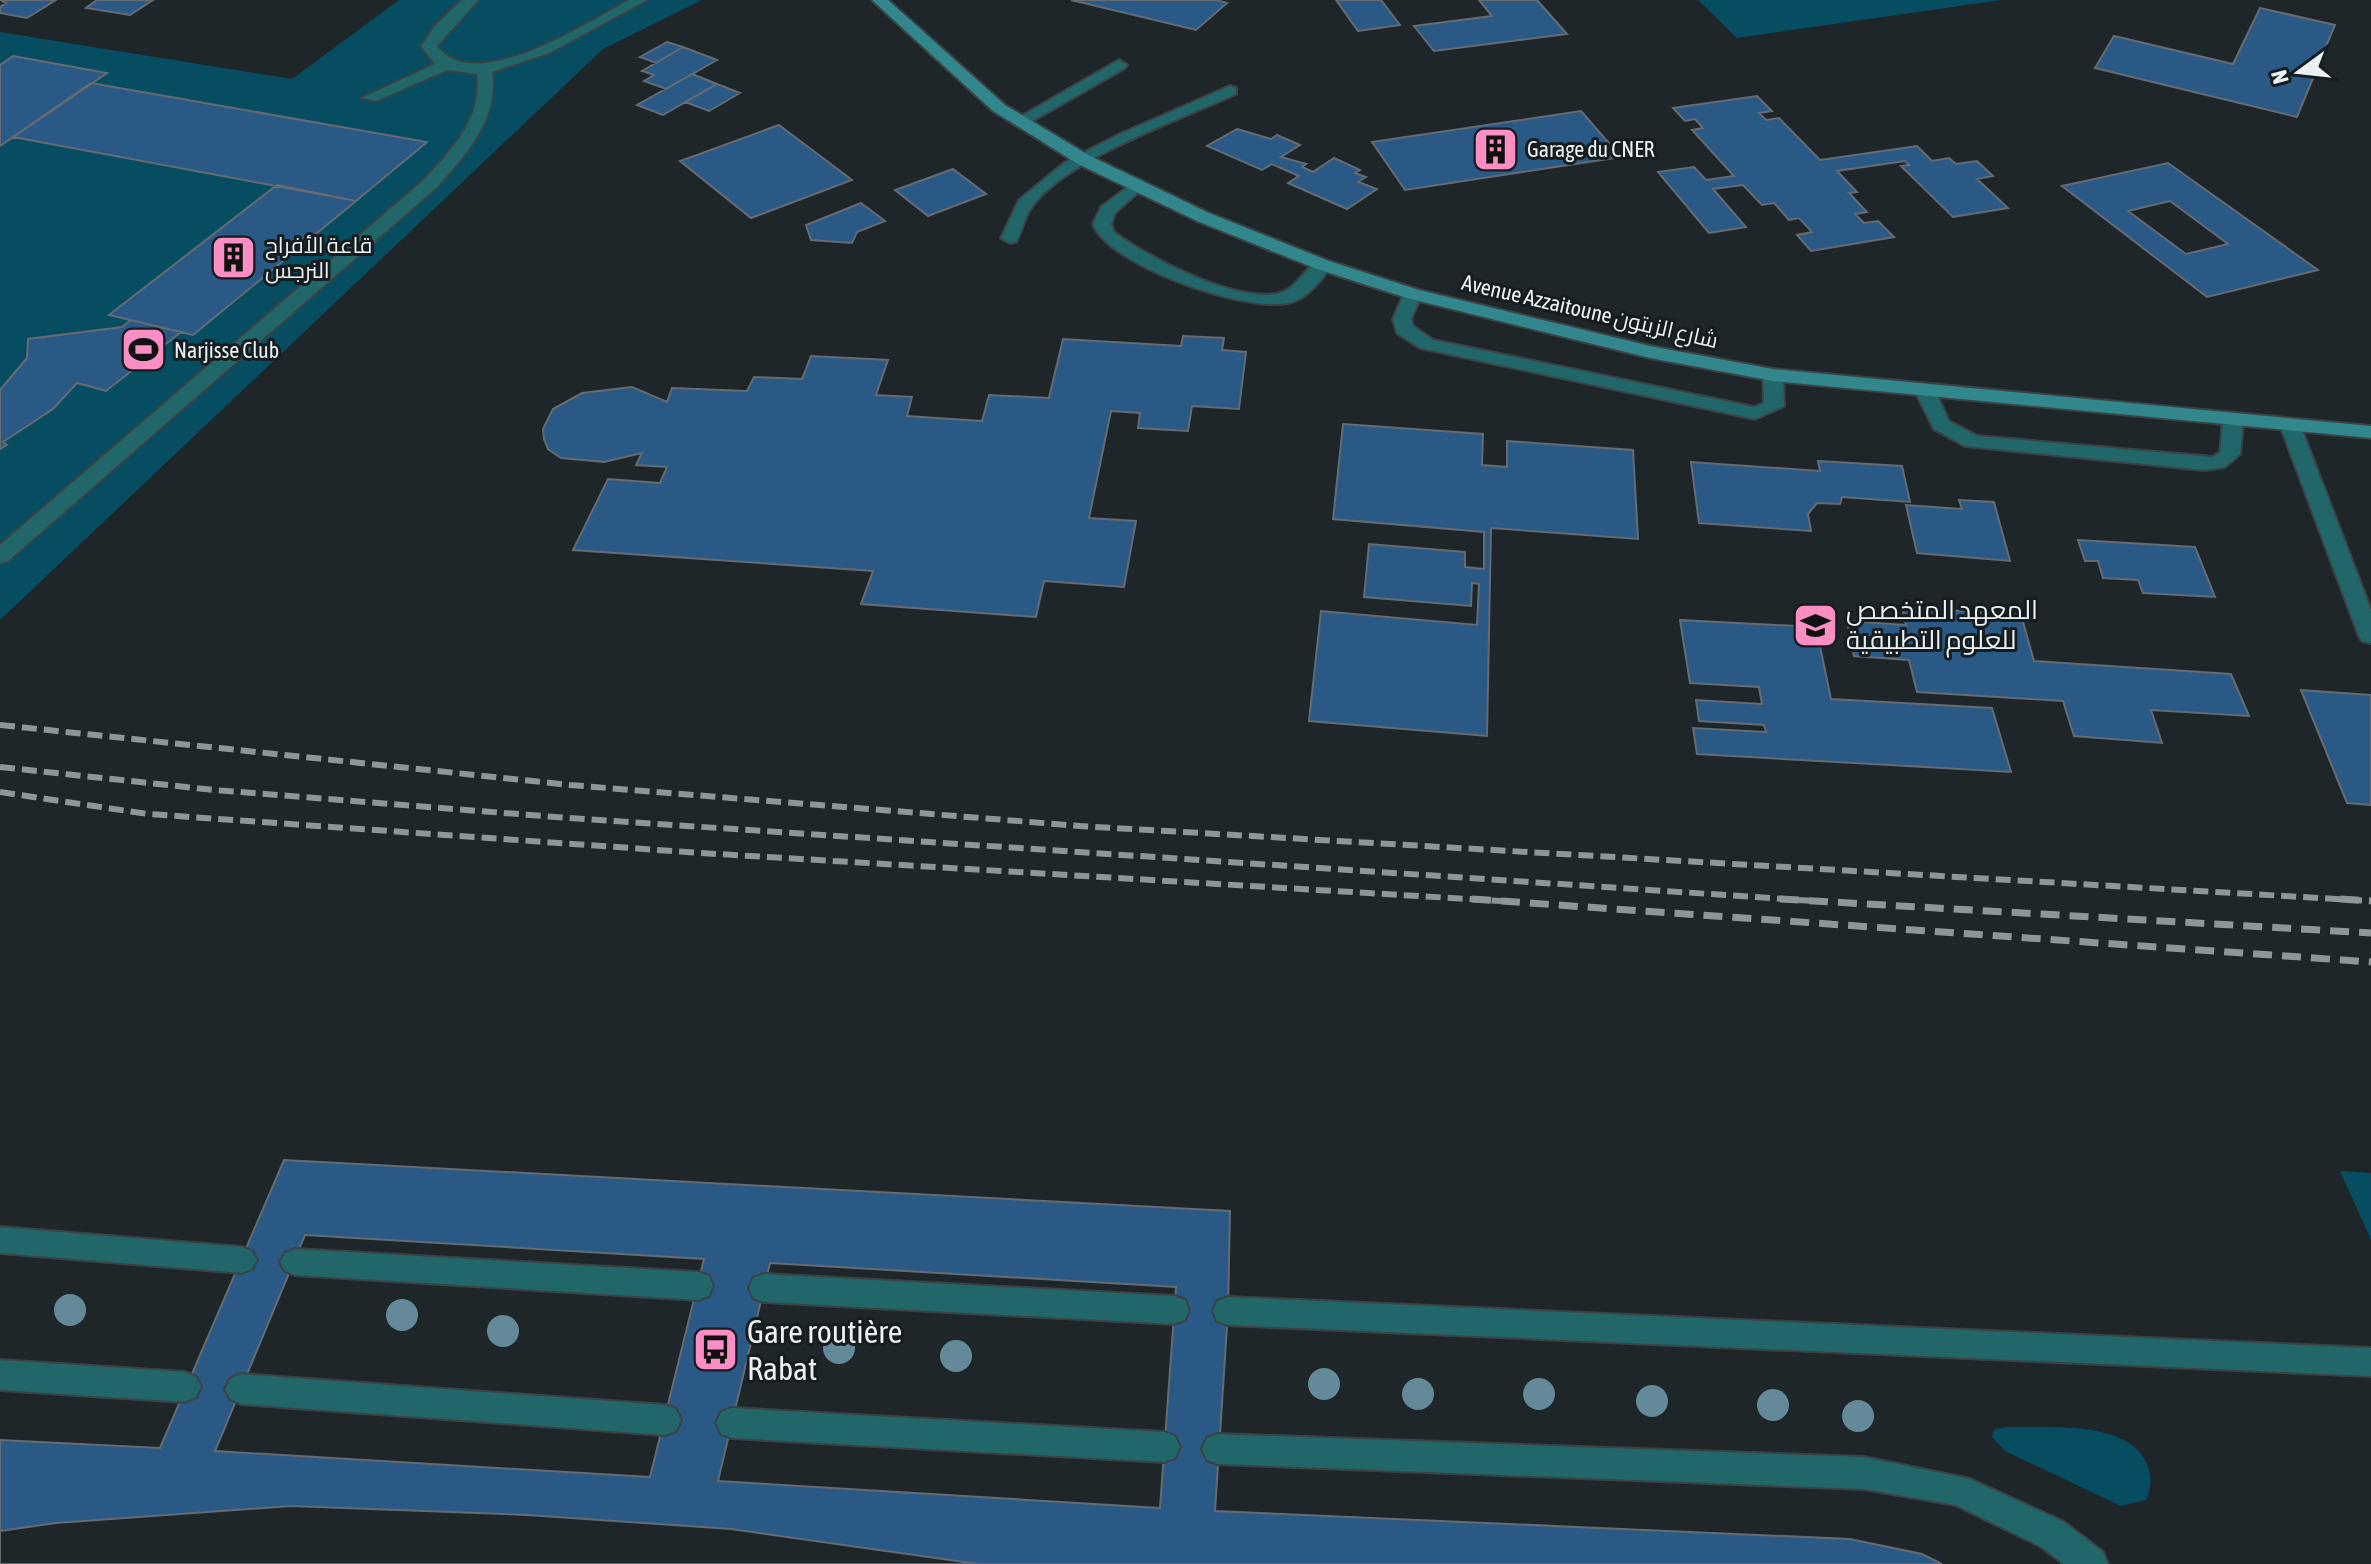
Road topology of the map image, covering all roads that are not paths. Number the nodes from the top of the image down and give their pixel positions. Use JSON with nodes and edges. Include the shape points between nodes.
{"nodes":[{"id":1,"x":471,"y":0,"type":"edge"},
{"id":2,"x":640,"y":0,"type":"edge"},
{"id":3,"x":879,"y":0,"type":"edge"},
{"id":4,"x":446,"y":65,"type":"junction"},
{"id":5,"x":1119,"y":65,"type":"dead end"},
{"id":6,"x":484,"y":69,"type":"junction"},
{"id":7,"x":1230,"y":91,"type":"dead end"},
{"id":8,"x":370,"y":98,"type":"dead end"},
{"id":9,"x":1021,"y":121,"type":"junction"},
{"id":10,"x":1084,"y":160,"type":"junction"},
{"id":11,"x":1137,"y":185,"type":"junction"},
{"id":12,"x":1010,"y":238,"type":"dead end"},
{"id":13,"x":1323,"y":265,"type":"junction"},
{"id":14,"x":1413,"y":294,"type":"junction"},
{"id":15,"x":1773,"y":375,"type":"junction"},
{"id":16,"x":1925,"y":391,"type":"junction"},
{"id":17,"x":2233,"y":421,"type":"junction"},
{"id":18,"x":2290,"y":425,"type":"junction"},
{"id":19,"x":2371,"y":432,"type":"edge"},
{"id":20,"x":0,"y":556,"type":"edge"},
{"id":21,"x":2370,"y":636,"type":"edge"},
{"id":22,"x":0,"y":1240,"type":"edge"},
{"id":23,"x":242,"y":1260,"type":"dead end"},
{"id":24,"x":295,"y":1262,"type":"dead end"},
{"id":25,"x":698,"y":1286,"type":"dead end"},
{"id":26,"x":764,"y":1288,"type":"dead end"},
{"id":27,"x":1174,"y":1310,"type":"dead end"},
{"id":28,"x":1228,"y":1311,"type":"dead end"},
{"id":29,"x":2371,"y":1362,"type":"edge"},
{"id":30,"x":0,"y":1375,"type":"edge"},
{"id":31,"x":185,"y":1387,"type":"dead end"},
{"id":32,"x":241,"y":1389,"type":"dead end"},
{"id":33,"x":665,"y":1420,"type":"dead end"},
{"id":34,"x":732,"y":1423,"type":"dead end"},
{"id":35,"x":1164,"y":1447,"type":"dead end"},
{"id":36,"x":1218,"y":1449,"type":"dead end"},
{"id":37,"x":2091,"y":1564,"type":"edge"}],
"edges":[{"from":1,"to":4,"type":"lane","via":[[429,46]]},
{"from":2,"to":6,"type":"lane","via":[[509,64]]},
{"from":3,"to":9,"type":"street","name":"Avenue Azzaitoune شارع الزيتون","via":[[946,63]]},
{"from":4,"to":6,"type":"lane"},
{"from":4,"to":8,"type":"lane"},
{"from":5,"to":9,"type":"lane"},
{"from":6,"to":20,"type":"lane","via":[[488,103],[431,183]]},
{"from":7,"to":10,"type":"lane"},
{"from":9,"to":10,"type":"street","name":"Avenue Azzaitoune شارع الزيتون"},
{"from":10,"to":11,"type":"street","name":"Avenue Azzaitoune شارع الزيتون"},
{"from":10,"to":12,"type":"lane","via":[[1028,200]]},
{"from":11,"to":13,"type":"street","name":"Avenue Azzaitoune شارع الزيتون"},
{"from":11,"to":13,"type":"lane","via":[[1107,211],[1102,224],[1106,235],[1229,294],[1251,301],[1287,298]]},
{"from":13,"to":14,"type":"street","name":"Avenue Azzaitoune شارع الزيتون"},
{"from":14,"to":15,"type":"street","name":"Avenue Azzaitoune شارع الزيتون","via":[[1650,352]]},
{"from":14,"to":15,"type":"lane","via":[[1402,319],[1404,329],[1427,344],[1755,413],[1774,406]]},
{"from":15,"to":16,"type":"street","name":"Avenue Azzaitoune شارع الزيتون"},
{"from":16,"to":17,"type":"street","name":"Avenue Azzaitoune شارع الزيتون"},
{"from":16,"to":17,"type":"lane","via":[[1941,425],[1972,442],[2218,463],[2230,454]]},
{"from":17,"to":18,"type":"street","name":"Avenue Azzaitoune شارع الزيتون"},
{"from":18,"to":19,"type":"street","name":"Avenue Azzaitoune شارع الزيتون"},
{"from":18,"to":21,"type":"lane"},
{"from":22,"to":23,"type":"lane"},
{"from":24,"to":25,"type":"lane"},
{"from":26,"to":27,"type":"lane"},
{"from":28,"to":29,"type":"lane"},
{"from":30,"to":31,"type":"lane"},
{"from":32,"to":33,"type":"lane"},
{"from":34,"to":35,"type":"lane"},
{"from":36,"to":37,"type":"lane","via":[[1864,1473],[1959,1490],[2052,1534]]}]}
